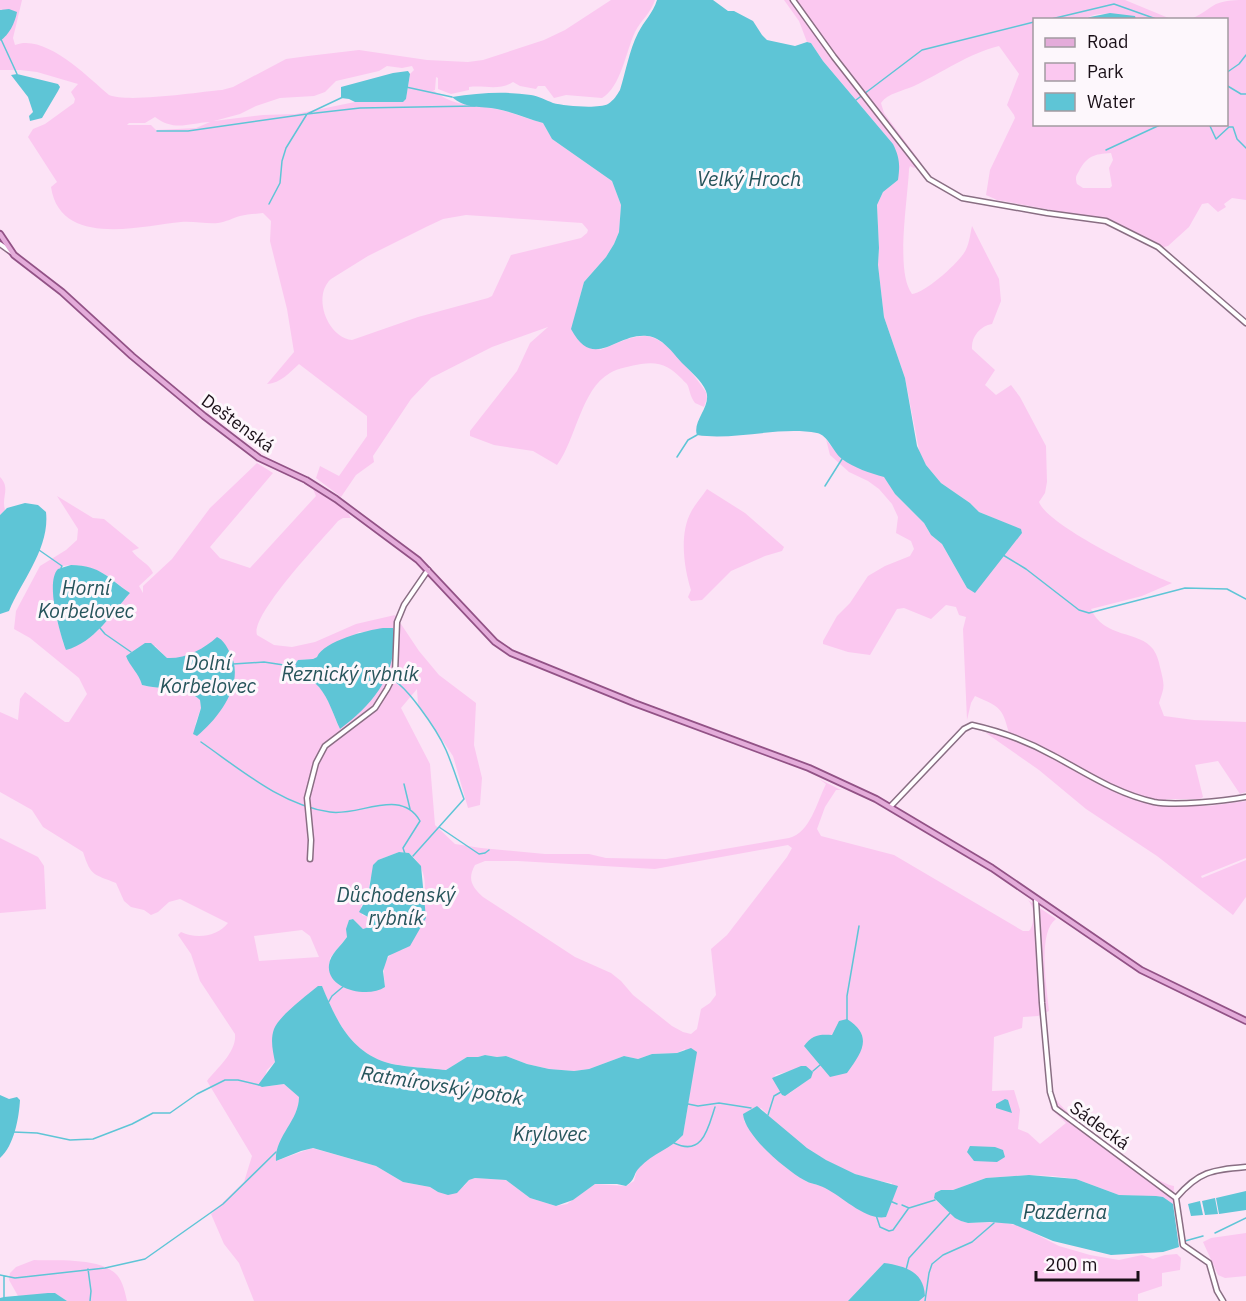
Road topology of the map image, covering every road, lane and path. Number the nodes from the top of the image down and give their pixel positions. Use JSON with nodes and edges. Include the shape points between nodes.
{"nodes":[{"id":1,"x":794,"y":0,"type":"edge"},
{"id":2,"x":0,"y":234,"type":"edge"},
{"id":3,"x":0,"y":244,"type":"edge"},
{"id":4,"x":14,"y":255,"type":"junction"},
{"id":5,"x":1246,"y":323,"type":"edge"},
{"id":6,"x":428,"y":569,"type":"junction"},
{"id":7,"x":1246,"y":797,"type":"edge"},
{"id":8,"x":890,"y":807,"type":"junction"},
{"id":9,"x":310,"y":859,"type":"dead end"},
{"id":10,"x":1036,"y":900,"type":"junction"},
{"id":11,"x":1246,"y":1021,"type":"edge"},
{"id":12,"x":1246,"y":1167,"type":"edge"},
{"id":13,"x":1176,"y":1198,"type":"junction"},
{"id":14,"x":1223,"y":1301,"type":"edge"}],
"edges":[{"from":1,"to":5,"type":"street","via":[[929,178],[962,198],[1106,221],[1158,247]]},
{"from":2,"to":4,"type":"main road","name":"Deštenská"},
{"from":3,"to":4,"type":"street"},
{"from":4,"to":6,"type":"main road","name":"Deštenská","via":[[253,454],[336,499]]},
{"from":6,"to":8,"type":"main road","name":"Deštenská","via":[[495,642],[511,654],[809,768]]},
{"from":6,"to":9,"type":"street","via":[[397,622],[395,674],[387,689],[368,714],[325,746],[316,763],[307,798]]},
{"from":7,"to":8,"type":"street","via":[[1155,802],[1102,784],[1042,750],[972,725]]},
{"from":8,"to":10,"type":"main road","name":"Deštenská","via":[[992,868]]},
{"from":10,"to":11,"type":"main road","name":"Deštenská","via":[[1140,970]]},
{"from":10,"to":13,"type":"street","name":"Sádecká","via":[[1050,1092],[1055,1108]]},
{"from":12,"to":13,"type":"street","via":[[1200,1175]]},
{"from":13,"to":14,"type":"street","via":[[1183,1245],[1209,1263]]}]}
